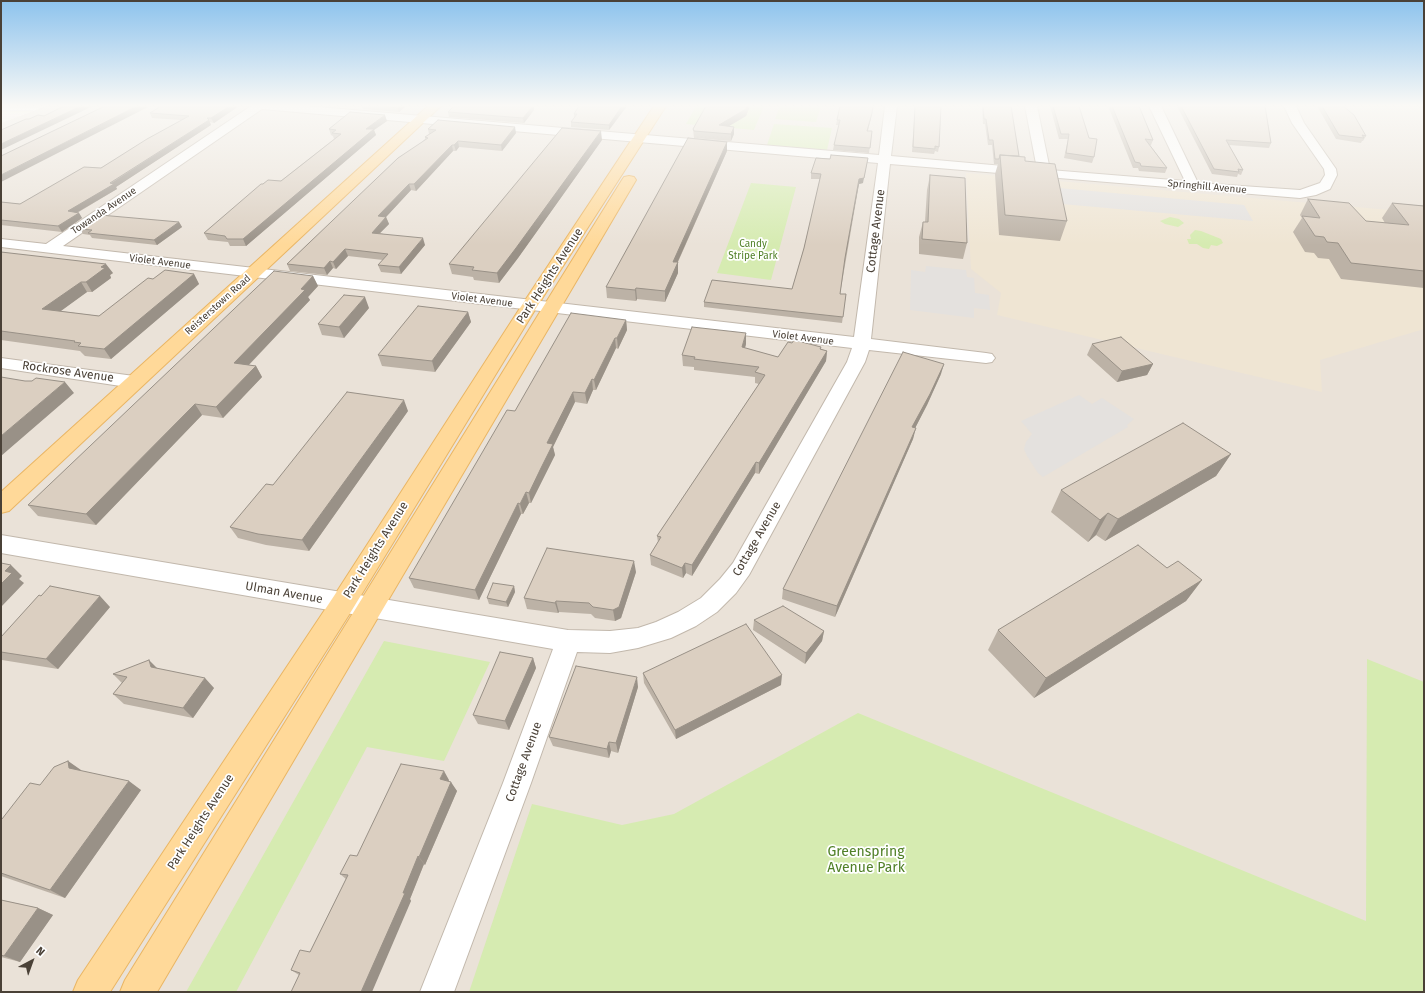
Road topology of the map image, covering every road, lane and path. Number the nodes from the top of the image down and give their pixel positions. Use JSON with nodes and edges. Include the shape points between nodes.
{"nodes":[{"id":1,"x":191,"y":152,"type":"edge"},
{"id":2,"x":385,"y":152,"type":"edge"},
{"id":3,"x":640,"y":152,"type":"edge"},
{"id":4,"x":817,"y":152,"type":"edge"},
{"id":5,"x":885,"y":152,"type":"edge"},
{"id":6,"x":1040,"y":152,"type":"edge"},
{"id":7,"x":1177,"y":152,"type":"edge"},
{"id":8,"x":1320,"y":152,"type":"edge"},
{"id":9,"x":884,"y":159,"type":"junction"},
{"id":10,"x":1044,"y":173,"type":"junction"},
{"id":11,"x":1193,"y":185,"type":"junction"},
{"id":12,"x":1,"y":243,"type":"edge"},
{"id":13,"x":48,"y":249,"type":"junction"},
{"id":14,"x":253,"y":273,"type":"junction"},
{"id":15,"x":541,"y":307,"type":"junction"},
{"id":16,"x":862,"y":344,"type":"junction"},
{"id":17,"x":986,"y":358,"type":"dead end"},
{"id":18,"x":1,"y":363,"type":"edge"},
{"id":19,"x":134,"y":382,"type":"junction"},
{"id":20,"x":1,"y":506,"type":"edge"},
{"id":21,"x":1,"y":544,"type":"edge"},
{"id":22,"x":356,"y":605,"type":"junction"},
{"id":23,"x":568,"y":641,"type":"junction"},
{"id":24,"x":90,"y":992,"type":"edge"},
{"id":25,"x":137,"y":992,"type":"edge"},
{"id":26,"x":437,"y":992,"type":"edge"}],
"edges":[{"from":1,"to":13,"type":"street","name":"Towanda Avenue"},
{"from":2,"to":14,"type":"main road","name":"Reisterstown Road"},
{"from":3,"to":15,"type":"main road","name":"Park Heights Avenue"},
{"from":4,"to":9,"type":"street","name":"Springhill Avenue"},
{"from":5,"to":9,"type":"street","name":"Cottage Avenue"},
{"from":6,"to":10,"type":"street"},
{"from":7,"to":11,"type":"street"},
{"from":8,"to":11,"type":"street","name":"Springhill Avenue","via":[[1331,175],[1325,186],[1300,194]]},
{"from":9,"to":10,"type":"street","name":"Springhill Avenue"},
{"from":9,"to":16,"type":"street","name":"Cottage Avenue"},
{"from":10,"to":11,"type":"street","name":"Springhill Avenue"},
{"from":12,"to":13,"type":"street","name":"Violet Avenue"},
{"from":13,"to":14,"type":"street","name":"Violet Avenue"},
{"from":14,"to":15,"type":"street","name":"Violet Avenue"},
{"from":14,"to":19,"type":"main road","name":"Reisterstown Road"},
{"from":15,"to":16,"type":"street","name":"Violet Avenue"},
{"from":15,"to":22,"type":"main road","name":"Park Heights Avenue"},
{"from":16,"to":17,"type":"street","name":"Violet Avenue"},
{"from":16,"to":23,"type":"street","name":"Cottage Avenue","via":[[856,362],[837,397],[741,569],[728,586],[709,605],[662,631],[610,642]]},
{"from":18,"to":19,"type":"street","name":"Rockrose Avenue"},
{"from":19,"to":20,"type":"main road","name":"Reisterstown Road"},
{"from":21,"to":22,"type":"street","name":"Ulman Avenue"},
{"from":22,"to":23,"type":"street","name":"Ulman Avenue"},
{"from":22,"to":24,"type":"main road","name":"Park Heights Avenue"},
{"from":22,"to":25,"type":"main road","name":"Park Heights Avenue"},
{"from":23,"to":26,"type":"street","name":"Cottage Avenue"}]}
